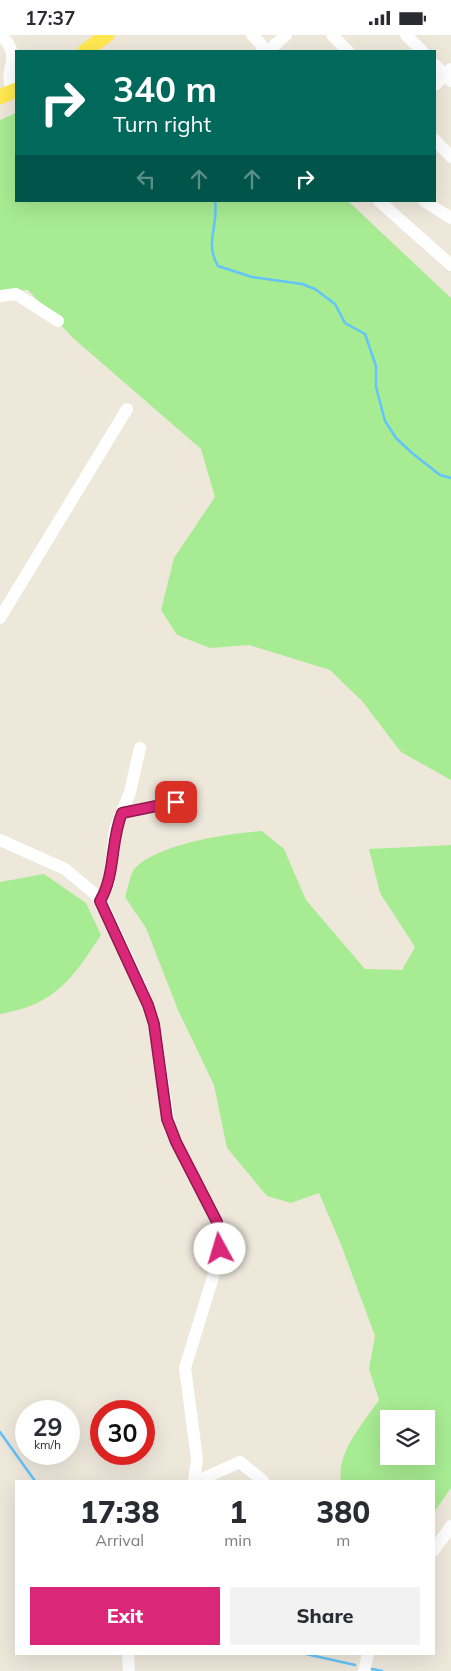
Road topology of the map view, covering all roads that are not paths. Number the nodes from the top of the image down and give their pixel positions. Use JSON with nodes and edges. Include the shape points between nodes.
{"nodes":[{"id":1,"x":107,"y":35,"type":"edge"},
{"id":2,"x":252,"y":35,"type":"edge"},
{"id":3,"x":286,"y":35,"type":"edge"},
{"id":4,"x":332,"y":35,"type":"edge"},
{"id":5,"x":406,"y":35,"type":"edge"},
{"id":6,"x":3,"y":37,"type":"dead end"},
{"id":7,"x":86,"y":50,"type":"edge"},
{"id":8,"x":263,"y":50,"type":"edge"},
{"id":9,"x":269,"y":50,"type":"edge"},
{"id":10,"x":347,"y":50,"type":"edge"},
{"id":11,"x":421,"y":50,"type":"edge"},
{"id":12,"x":436,"y":66,"type":"edge"},
{"id":13,"x":449,"y":75,"type":"edge"},
{"id":14,"x":436,"y":84,"type":"edge"},
{"id":15,"x":10,"y":93,"type":"edge"},
{"id":16,"x":436,"y":142,"type":"edge"},
{"id":17,"x":451,"y":157,"type":"edge"},
{"id":18,"x":379,"y":202,"type":"edge"},
{"id":19,"x":426,"y":202,"type":"edge"},
{"id":20,"x":451,"y":218,"type":"edge"},
{"id":21,"x":451,"y":265,"type":"edge"},
{"id":22,"x":0,"y":296,"type":"edge"},
{"id":23,"x":58,"y":321,"type":"dead end"},
{"id":24,"x":127,"y":409,"type":"dead end"},
{"id":25,"x":0,"y":618,"type":"edge"},
{"id":26,"x":140,"y":748,"type":"dead end"},
{"id":27,"x":192,"y":803,"type":"dead end"},
{"id":28,"x":122,"y":813,"type":"junction"},
{"id":29,"x":0,"y":839,"type":"edge"},
{"id":30,"x":100,"y":901,"type":"junction"},
{"id":31,"x":202,"y":1478,"type":"edge"},
{"id":32,"x":262,"y":1480,"type":"edge"},
{"id":33,"x":451,"y":1526,"type":"edge"},
{"id":34,"x":435,"y":1549,"type":"edge"},
{"id":35,"x":128,"y":1655,"type":"edge"},
{"id":36,"x":368,"y":1655,"type":"edge"},
{"id":37,"x":129,"y":1671,"type":"edge"},
{"id":38,"x":364,"y":1671,"type":"edge"}],
"edges":[{"from":1,"to":7,"type":"main road"},
{"from":2,"to":8,"type":"street"},
{"from":3,"to":9,"type":"street"},
{"from":4,"to":10,"type":"street"},
{"from":5,"to":11,"type":"street"},
{"from":6,"to":15,"type":"street","via":[[14,58],[8,79]]},
{"from":12,"to":13,"type":"street"},
{"from":13,"to":14,"type":"street"},
{"from":16,"to":17,"type":"street"},
{"from":18,"to":21,"type":"street"},
{"from":19,"to":20,"type":"street"},
{"from":22,"to":23,"type":"street","via":[[16,294]]},
{"from":24,"to":25,"type":"street"},
{"from":26,"to":28,"type":"street"},
{"from":27,"to":28,"type":"street","via":[[163,804]]},
{"from":28,"to":30,"type":"street","via":[[115,829],[109,882]]},
{"from":29,"to":30,"type":"street","via":[[65,869]]},
{"from":30,"to":31,"type":"street","via":[[143,992],[154,1024],[170,1129],[218,1228],[220,1249],[217,1264],[185,1368]]},
{"from":31,"to":32,"type":"street","via":[[240,1461]]},
{"from":33,"to":34,"type":"street"},
{"from":35,"to":37,"type":"street"},
{"from":36,"to":38,"type":"street"}]}
